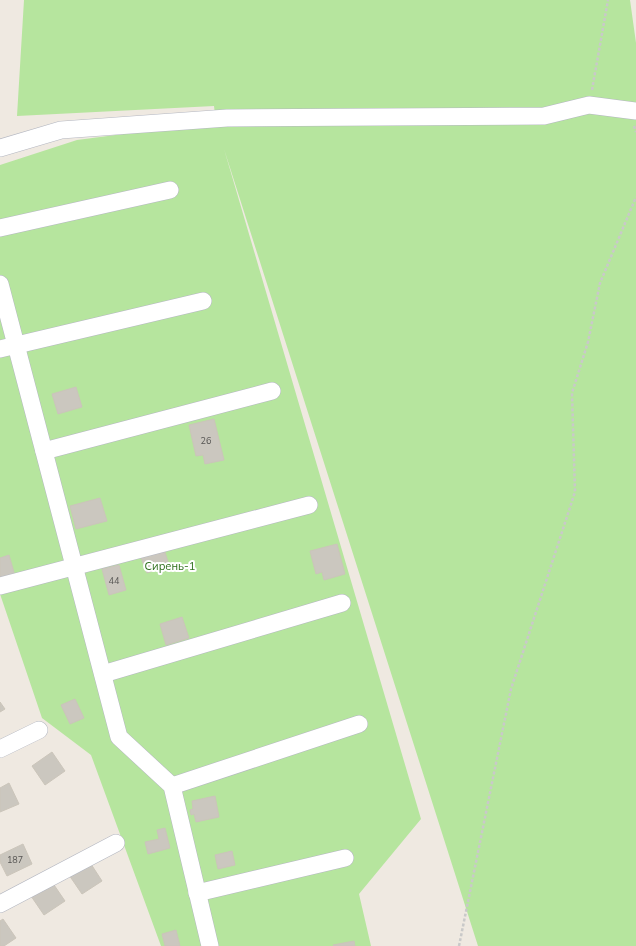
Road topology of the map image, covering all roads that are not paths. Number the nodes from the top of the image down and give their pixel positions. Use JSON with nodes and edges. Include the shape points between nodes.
{"nodes":[{"id":1,"x":636,"y":111,"type":"edge"},
{"id":2,"x":0,"y":148,"type":"edge"},
{"id":3,"x":170,"y":190,"type":"dead end"},
{"id":4,"x":0,"y":228,"type":"edge"},
{"id":5,"x":0,"y":284,"type":"edge"},
{"id":6,"x":203,"y":302,"type":"dead end"},
{"id":7,"x":8,"y":348,"type":"edge"},
{"id":8,"x":272,"y":391,"type":"dead end"},
{"id":9,"x":44,"y":451,"type":"junction"},
{"id":10,"x":309,"y":505,"type":"dead end"},
{"id":11,"x":74,"y":566,"type":"junction"},
{"id":12,"x":0,"y":586,"type":"edge"},
{"id":13,"x":342,"y":602,"type":"dead end"},
{"id":14,"x":103,"y":674,"type":"junction"},
{"id":15,"x":359,"y":724,"type":"dead end"},
{"id":16,"x":39,"y":730,"type":"dead end"},
{"id":17,"x":0,"y":749,"type":"edge"},
{"id":18,"x":172,"y":786,"type":"junction"},
{"id":19,"x":116,"y":843,"type":"dead end"},
{"id":20,"x":345,"y":858,"type":"dead end"},
{"id":21,"x":197,"y":893,"type":"junction"},
{"id":22,"x":0,"y":904,"type":"edge"},
{"id":23,"x":210,"y":946,"type":"edge"}],
"edges":[{"from":1,"to":2,"type":"street","via":[[589,105],[544,116],[227,118],[61,130]]},
{"from":3,"to":4,"type":"street"},
{"from":5,"to":7,"type":"street"},
{"from":6,"to":7,"type":"street"},
{"from":7,"to":9,"type":"street"},
{"from":8,"to":9,"type":"street"},
{"from":9,"to":11,"type":"street"},
{"from":10,"to":11,"type":"street"},
{"from":11,"to":12,"type":"street"},
{"from":11,"to":14,"type":"street"},
{"from":13,"to":14,"type":"street"},
{"from":14,"to":18,"type":"street","via":[[119,737]]},
{"from":15,"to":18,"type":"street"},
{"from":16,"to":17,"type":"street"},
{"from":18,"to":21,"type":"street"},
{"from":19,"to":22,"type":"street"},
{"from":20,"to":21,"type":"street"},
{"from":21,"to":23,"type":"street"}]}
